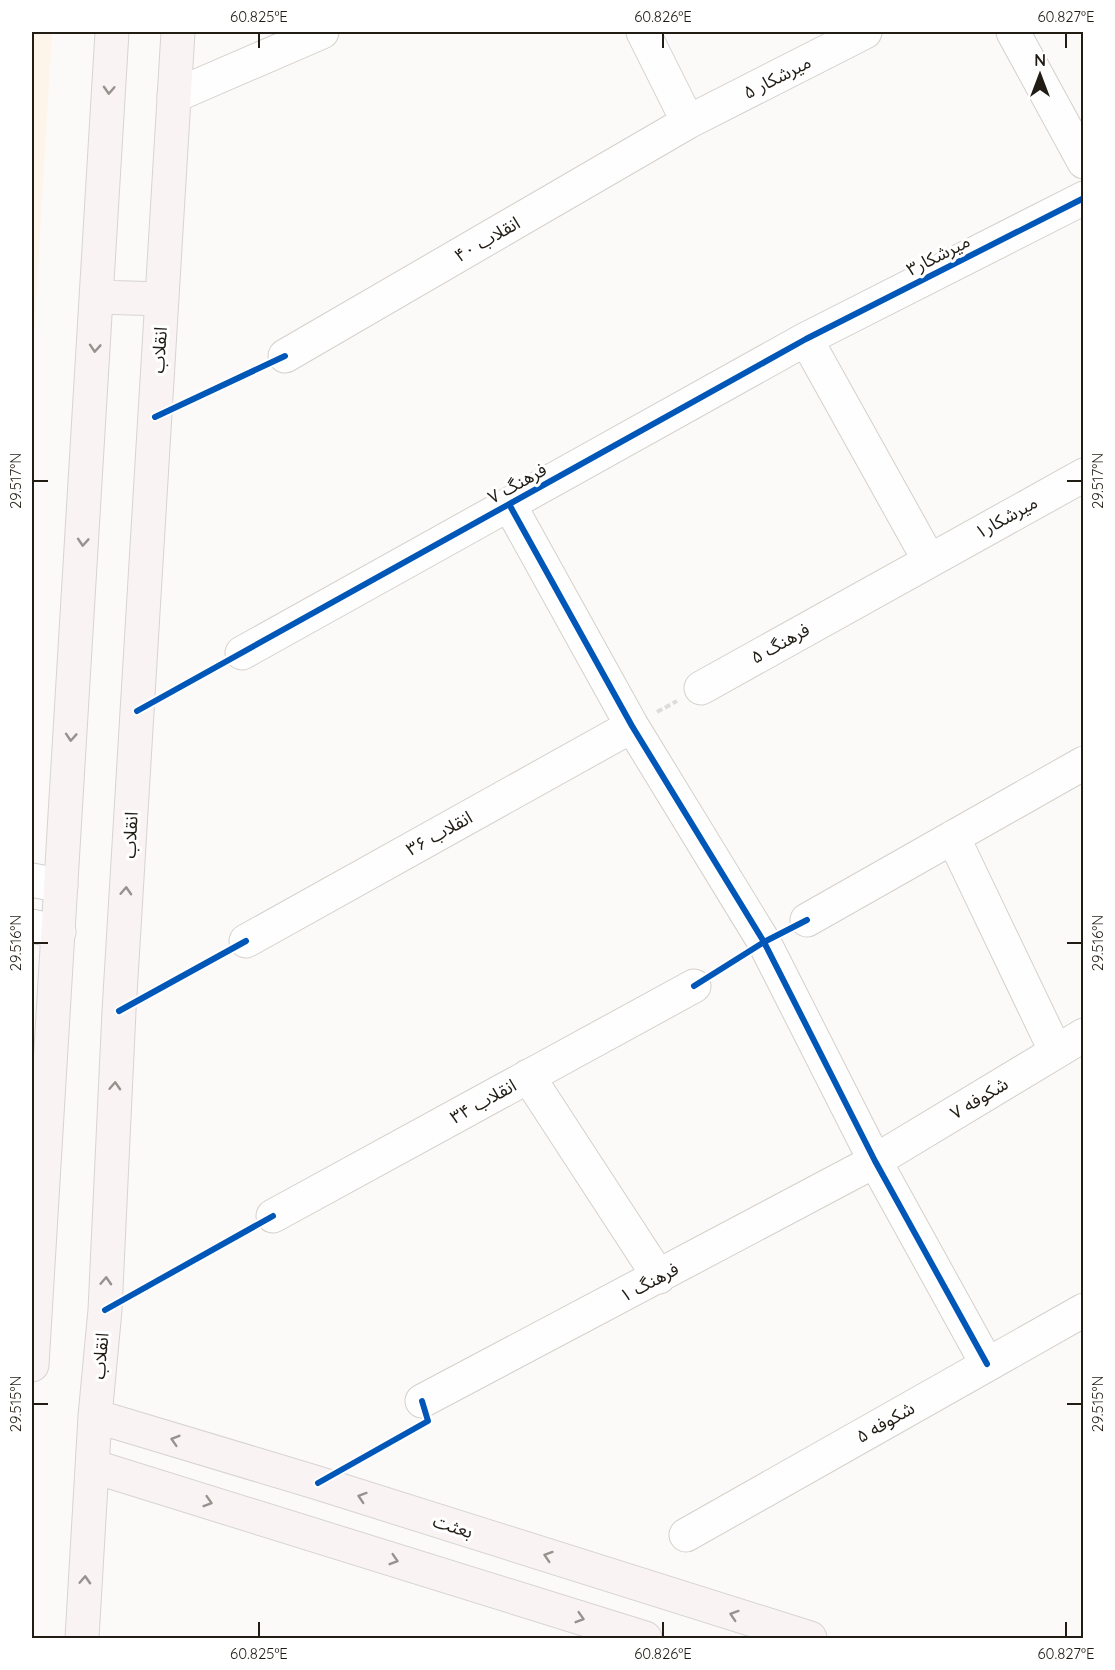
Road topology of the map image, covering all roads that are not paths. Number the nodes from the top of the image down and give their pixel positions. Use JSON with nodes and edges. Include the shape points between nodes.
{"nodes":[{"id":1,"x":112,"y":32,"type":"edge"},
{"id":2,"x":178,"y":32,"type":"edge"},
{"id":3,"x":322,"y":32,"type":"edge"},
{"id":4,"x":643,"y":32,"type":"edge"},
{"id":5,"x":865,"y":32,"type":"edge"},
{"id":6,"x":1013,"y":32,"type":"edge"},
{"id":7,"x":174,"y":96,"type":"junction"},
{"id":8,"x":688,"y":122,"type":"junction"},
{"id":9,"x":1083,"y":162,"type":"edge"},
{"id":10,"x":1083,"y":198,"type":"edge"},
{"id":11,"x":98,"y":297,"type":"junction"},
{"id":12,"x":162,"y":299,"type":"junction"},
{"id":13,"x":806,"y":339,"type":"junction"},
{"id":14,"x":285,"y":356,"type":"dead end"},
{"id":15,"x":1083,"y":475,"type":"edge"},
{"id":16,"x":509,"y":504,"type":"junction"},
{"id":17,"x":929,"y":560,"type":"junction"},
{"id":18,"x":242,"y":653,"type":"dead end"},
{"id":19,"x":701,"y":688,"type":"road end"},
{"id":20,"x":632,"y":726,"type":"junction"},
{"id":21,"x":1083,"y":763,"type":"edge"},
{"id":22,"x":953,"y":837,"type":"junction"},
{"id":23,"x":46,"y":883,"type":"edge"},
{"id":24,"x":807,"y":920,"type":"dead end"},
{"id":25,"x":45,"y":929,"type":"edge"},
{"id":26,"x":246,"y":941,"type":"dead end"},
{"id":27,"x":694,"y":986,"type":"dead end"},
{"id":28,"x":1083,"y":1035,"type":"edge"},
{"id":29,"x":1056,"y":1052,"type":"junction"},
{"id":30,"x":528,"y":1077,"type":"junction"},
{"id":31,"x":875,"y":1161,"type":"junction"},
{"id":32,"x":273,"y":1216,"type":"dead end"},
{"id":33,"x":659,"y":1277,"type":"junction"},
{"id":34,"x":1083,"y":1310,"type":"edge"},
{"id":35,"x":987,"y":1364,"type":"junction"},
{"id":36,"x":32,"y":1365,"type":"edge"},
{"id":37,"x":422,"y":1401,"type":"dead end"},
{"id":38,"x":95,"y":1416,"type":"junction"},
{"id":39,"x":92,"y":1466,"type":"junction"},
{"id":40,"x":686,"y":1535,"type":"dead end"},
{"id":41,"x":765,"y":1632,"type":"edge"},
{"id":42,"x":82,"y":1638,"type":"edge"},
{"id":43,"x":645,"y":1638,"type":"edge"},
{"id":44,"x":810,"y":1638,"type":"edge"}],
"edges":[{"from":1,"to":11,"type":"main road","one_way":true},
{"from":2,"to":7,"type":"main road","name":"انقلاب"},
{"from":3,"to":7,"type":"street"},
{"from":4,"to":8,"type":"street"},
{"from":5,"to":8,"type":"street","name":"میرشکار ۵"},
{"from":6,"to":9,"type":"street"},
{"from":7,"to":12,"type":"main road","name":"انقلاب"},
{"from":8,"to":14,"type":"street","name":"انقلاب ۴۰"},
{"from":10,"to":13,"type":"street","name":"میرشکار۳"},
{"from":11,"to":12,"type":"main road"},
{"from":11,"to":23,"type":"main road","one_way":true},
{"from":38,"to":12,"type":"main road","name":"انقلاب","one_way":true,"via":[[105,1310]]},
{"from":13,"to":16,"type":"street","name":"فرهنگ ۷"},
{"from":13,"to":17,"type":"street"},
{"from":15,"to":17,"type":"street","name":"میرشکار۱"},
{"from":16,"to":18,"type":"street","name":"فرهنگ ۷"},
{"from":16,"to":20,"type":"street"},
{"from":17,"to":19,"type":"street","name":"فرهنگ ۵"},
{"from":20,"to":26,"type":"street","name":"انقلاب ۳۶"},
{"from":20,"to":31,"type":"street","via":[[764,942]]},
{"from":21,"to":22,"type":"street"},
{"from":22,"to":24,"type":"street"},
{"from":22,"to":29,"type":"street"},
{"from":23,"to":25,"type":"main road"},
{"from":25,"to":36,"type":"main road"},
{"from":27,"to":30,"type":"street","name":"انقلاب ۳۴"},
{"from":28,"to":29,"type":"street","name":"شکوفه ۷"},
{"from":29,"to":31,"type":"street","name":"شکوفه ۷"},
{"from":30,"to":32,"type":"street","name":"انقلاب ۳۴"},
{"from":30,"to":33,"type":"street"},
{"from":31,"to":33,"type":"street","name":"فرهنگ ۱"},
{"from":31,"to":35,"type":"street"},
{"from":33,"to":37,"type":"street","name":"فرهنگ ۱"},
{"from":34,"to":35,"type":"street","name":"شکوفه ۵"},
{"from":35,"to":40,"type":"street","name":"شکوفه ۵"},
{"from":38,"to":39,"type":"main road","name":"انقلاب"},
{"from":41,"to":38,"type":"main road","name":"بعثت","one_way":true,"via":[[318,1483]]},
{"from":42,"to":39,"type":"main road","name":"انقلاب","one_way":true},
{"from":39,"to":43,"type":"main road","one_way":true},
{"from":41,"to":44,"type":"main road","name":"بعثت"}]}
